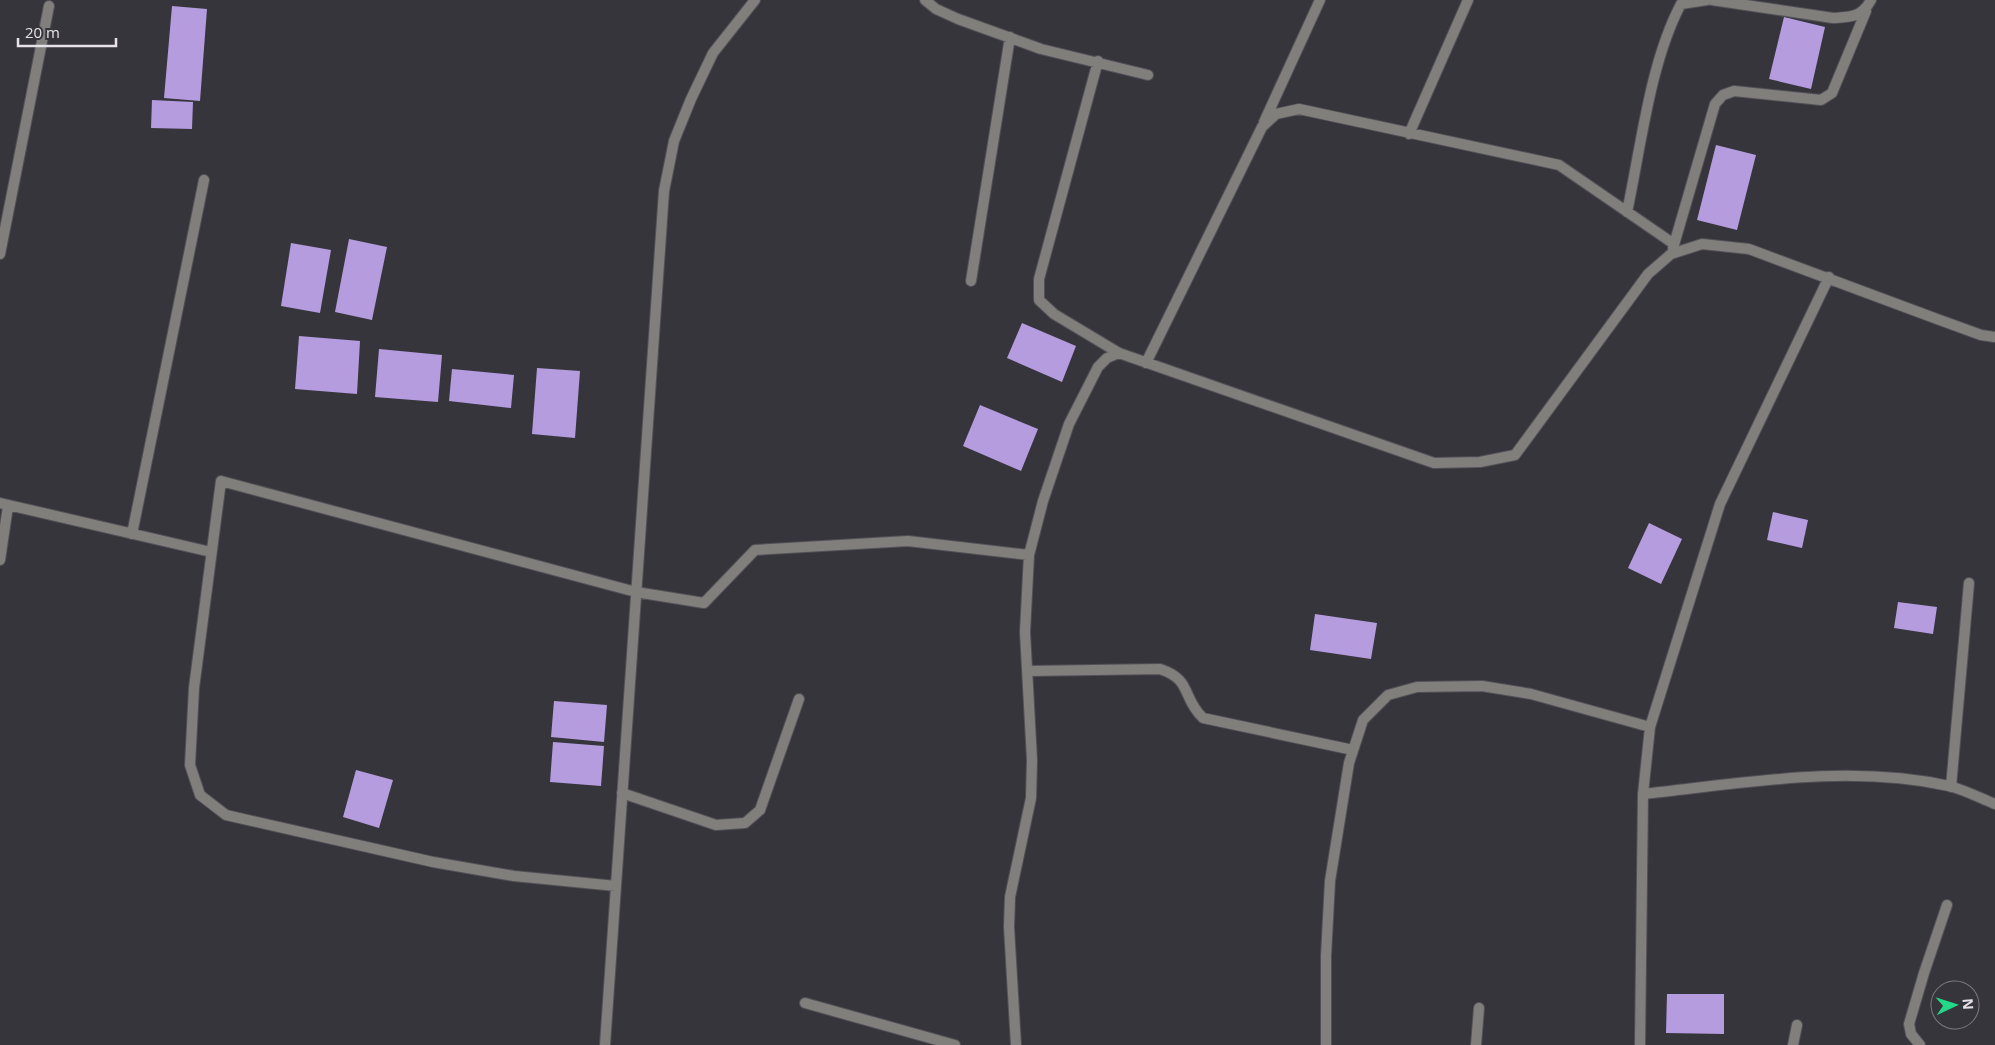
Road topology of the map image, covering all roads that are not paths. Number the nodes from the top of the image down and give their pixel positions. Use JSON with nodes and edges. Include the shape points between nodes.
{"nodes":[{"id":1,"x":755,"y":0,"type":"edge"},
{"id":2,"x":925,"y":0,"type":"edge"},
{"id":3,"x":1320,"y":0,"type":"edge"},
{"id":4,"x":1468,"y":0,"type":"edge"},
{"id":5,"x":1707,"y":0,"type":"edge"},
{"id":6,"x":1712,"y":0,"type":"edge"},
{"id":7,"x":1872,"y":0,"type":"edge"},
{"id":8,"x":49,"y":6,"type":"dead end"},
{"id":9,"x":1866,"y":11,"type":"junction"},
{"id":10,"x":1010,"y":38,"type":"junction"},
{"id":11,"x":1098,"y":61,"type":"junction"},
{"id":12,"x":1148,"y":75,"type":"dead end"},
{"id":13,"x":1262,"y":127,"type":"junction"},
{"id":14,"x":1409,"y":134,"type":"junction"},
{"id":15,"x":204,"y":180,"type":"dead end"},
{"id":16,"x":1628,"y":212,"type":"junction"},
{"id":17,"x":1674,"y":244,"type":"junction"},
{"id":18,"x":0,"y":254,"type":"edge"},
{"id":19,"x":1671,"y":254,"type":"junction"},
{"id":20,"x":1828,"y":277,"type":"junction"},
{"id":21,"x":971,"y":281,"type":"dead end"},
{"id":22,"x":1995,"y":337,"type":"edge"},
{"id":23,"x":1120,"y":354,"type":"junction"},
{"id":24,"x":1146,"y":363,"type":"junction"},
{"id":25,"x":4,"y":505,"type":"edge"},
{"id":26,"x":132,"y":534,"type":"junction"},
{"id":27,"x":211,"y":552,"type":"junction"},
{"id":28,"x":1029,"y":555,"type":"junction"},
{"id":29,"x":0,"y":560,"type":"edge"},
{"id":30,"x":1969,"y":583,"type":"dead end"},
{"id":31,"x":636,"y":592,"type":"junction"},
{"id":32,"x":1028,"y":671,"type":"junction"},
{"id":33,"x":799,"y":699,"type":"dead end"},
{"id":34,"x":1650,"y":727,"type":"junction"},
{"id":35,"x":1353,"y":750,"type":"junction"},
{"id":36,"x":1951,"y":787,"type":"junction"},
{"id":37,"x":622,"y":793,"type":"junction"},
{"id":38,"x":1643,"y":794,"type":"junction"},
{"id":39,"x":1995,"y":804,"type":"edge"},
{"id":40,"x":616,"y":886,"type":"junction"},
{"id":41,"x":1948,"y":905,"type":"dead end"},
{"id":42,"x":805,"y":1003,"type":"dead end"},
{"id":43,"x":1480,"y":1008,"type":"dead end"},
{"id":44,"x":1797,"y":1026,"type":"dead end"},
{"id":45,"x":604,"y":1045,"type":"edge"},
{"id":46,"x":955,"y":1045,"type":"edge"},
{"id":47,"x":1016,"y":1045,"type":"edge"},
{"id":48,"x":1326,"y":1045,"type":"edge"},
{"id":49,"x":1476,"y":1045,"type":"edge"},
{"id":50,"x":1640,"y":1045,"type":"edge"},
{"id":51,"x":1793,"y":1045,"type":"edge"},
{"id":52,"x":1920,"y":1045,"type":"edge"}],
"edges":[{"from":1,"to":31,"type":"street","via":[[714,53],[691,99],[672,149],[664,191]]},
{"from":2,"to":10,"type":"street","via":[[936,9]]},
{"from":3,"to":13,"type":"street"},
{"from":4,"to":14,"type":"street"},
{"from":5,"to":16,"type":"street","via":[[1682,4],[1670,26],[1658,62]]},
{"from":6,"to":9,"type":"street","via":[[1833,18],[1850,17]]},
{"from":7,"to":9,"type":"street"},
{"from":8,"to":18,"type":"street"},
{"from":9,"to":17,"type":"street","via":[[1832,93],[1821,100],[1734,91],[1723,95],[1715,104]]},
{"from":10,"to":11,"type":"street","via":[[1042,49]]},
{"from":10,"to":21,"type":"street"},
{"from":11,"to":12,"type":"street"},
{"from":11,"to":23,"type":"street","via":[[1039,279],[1039,300],[1054,314]]},
{"from":13,"to":14,"type":"street","via":[[1276,114],[1299,109]]},
{"from":13,"to":24,"type":"street"},
{"from":14,"to":16,"type":"street","via":[[1559,165]]},
{"from":15,"to":26,"type":"street"},
{"from":16,"to":17,"type":"street"},
{"from":17,"to":19,"type":"street"},
{"from":19,"to":20,"type":"street","via":[[1702,244],[1749,249]]},
{"from":19,"to":24,"type":"street","via":[[1648,274],[1515,455],[1480,462],[1434,463]]},
{"from":20,"to":22,"type":"street","via":[[1980,335]]},
{"from":20,"to":34,"type":"street","via":[[1720,504]]},
{"from":23,"to":24,"type":"street"},
{"from":23,"to":28,"type":"street","via":[[1107,358],[1098,367],[1069,424]]},
{"from":25,"to":26,"type":"street"},
{"from":25,"to":29,"type":"street"},
{"from":26,"to":27,"type":"street"},
{"from":27,"to":31,"type":"street","via":[[221,481]]},
{"from":27,"to":40,"type":"street","via":[[194,688],[190,765],[200,795],[226,815],[433,862],[514,876]]},
{"from":28,"to":31,"type":"street","via":[[908,541],[755,550],[704,603]]},
{"from":28,"to":32,"type":"street","via":[[1025,615]]},
{"from":30,"to":36,"type":"street"},
{"from":31,"to":37,"type":"street"},
{"from":32,"to":35,"type":"street","via":[[1160,669],[1181,680],[1192,708],[1203,718]]},
{"from":32,"to":47,"type":"street","via":[[1031,798],[1010,905]]},
{"from":33,"to":37,"type":"street","via":[[760,810],[745,823],[716,825]]},
{"from":34,"to":35,"type":"street","via":[[1531,694],[1482,686],[1417,687],[1388,695],[1363,720]]},
{"from":34,"to":38,"type":"street"},
{"from":35,"to":48,"type":"street","via":[[1330,881]]},
{"from":36,"to":38,"type":"street","via":[[1882,775],[1830,774]]},
{"from":36,"to":39,"type":"street"},
{"from":37,"to":40,"type":"street"},
{"from":38,"to":50,"type":"street"},
{"from":40,"to":45,"type":"street"},
{"from":41,"to":52,"type":"street","via":[[1909,1024],[1911,1034]]},
{"from":42,"to":46,"type":"street"},
{"from":43,"to":49,"type":"street"},
{"from":44,"to":51,"type":"street"}]}
